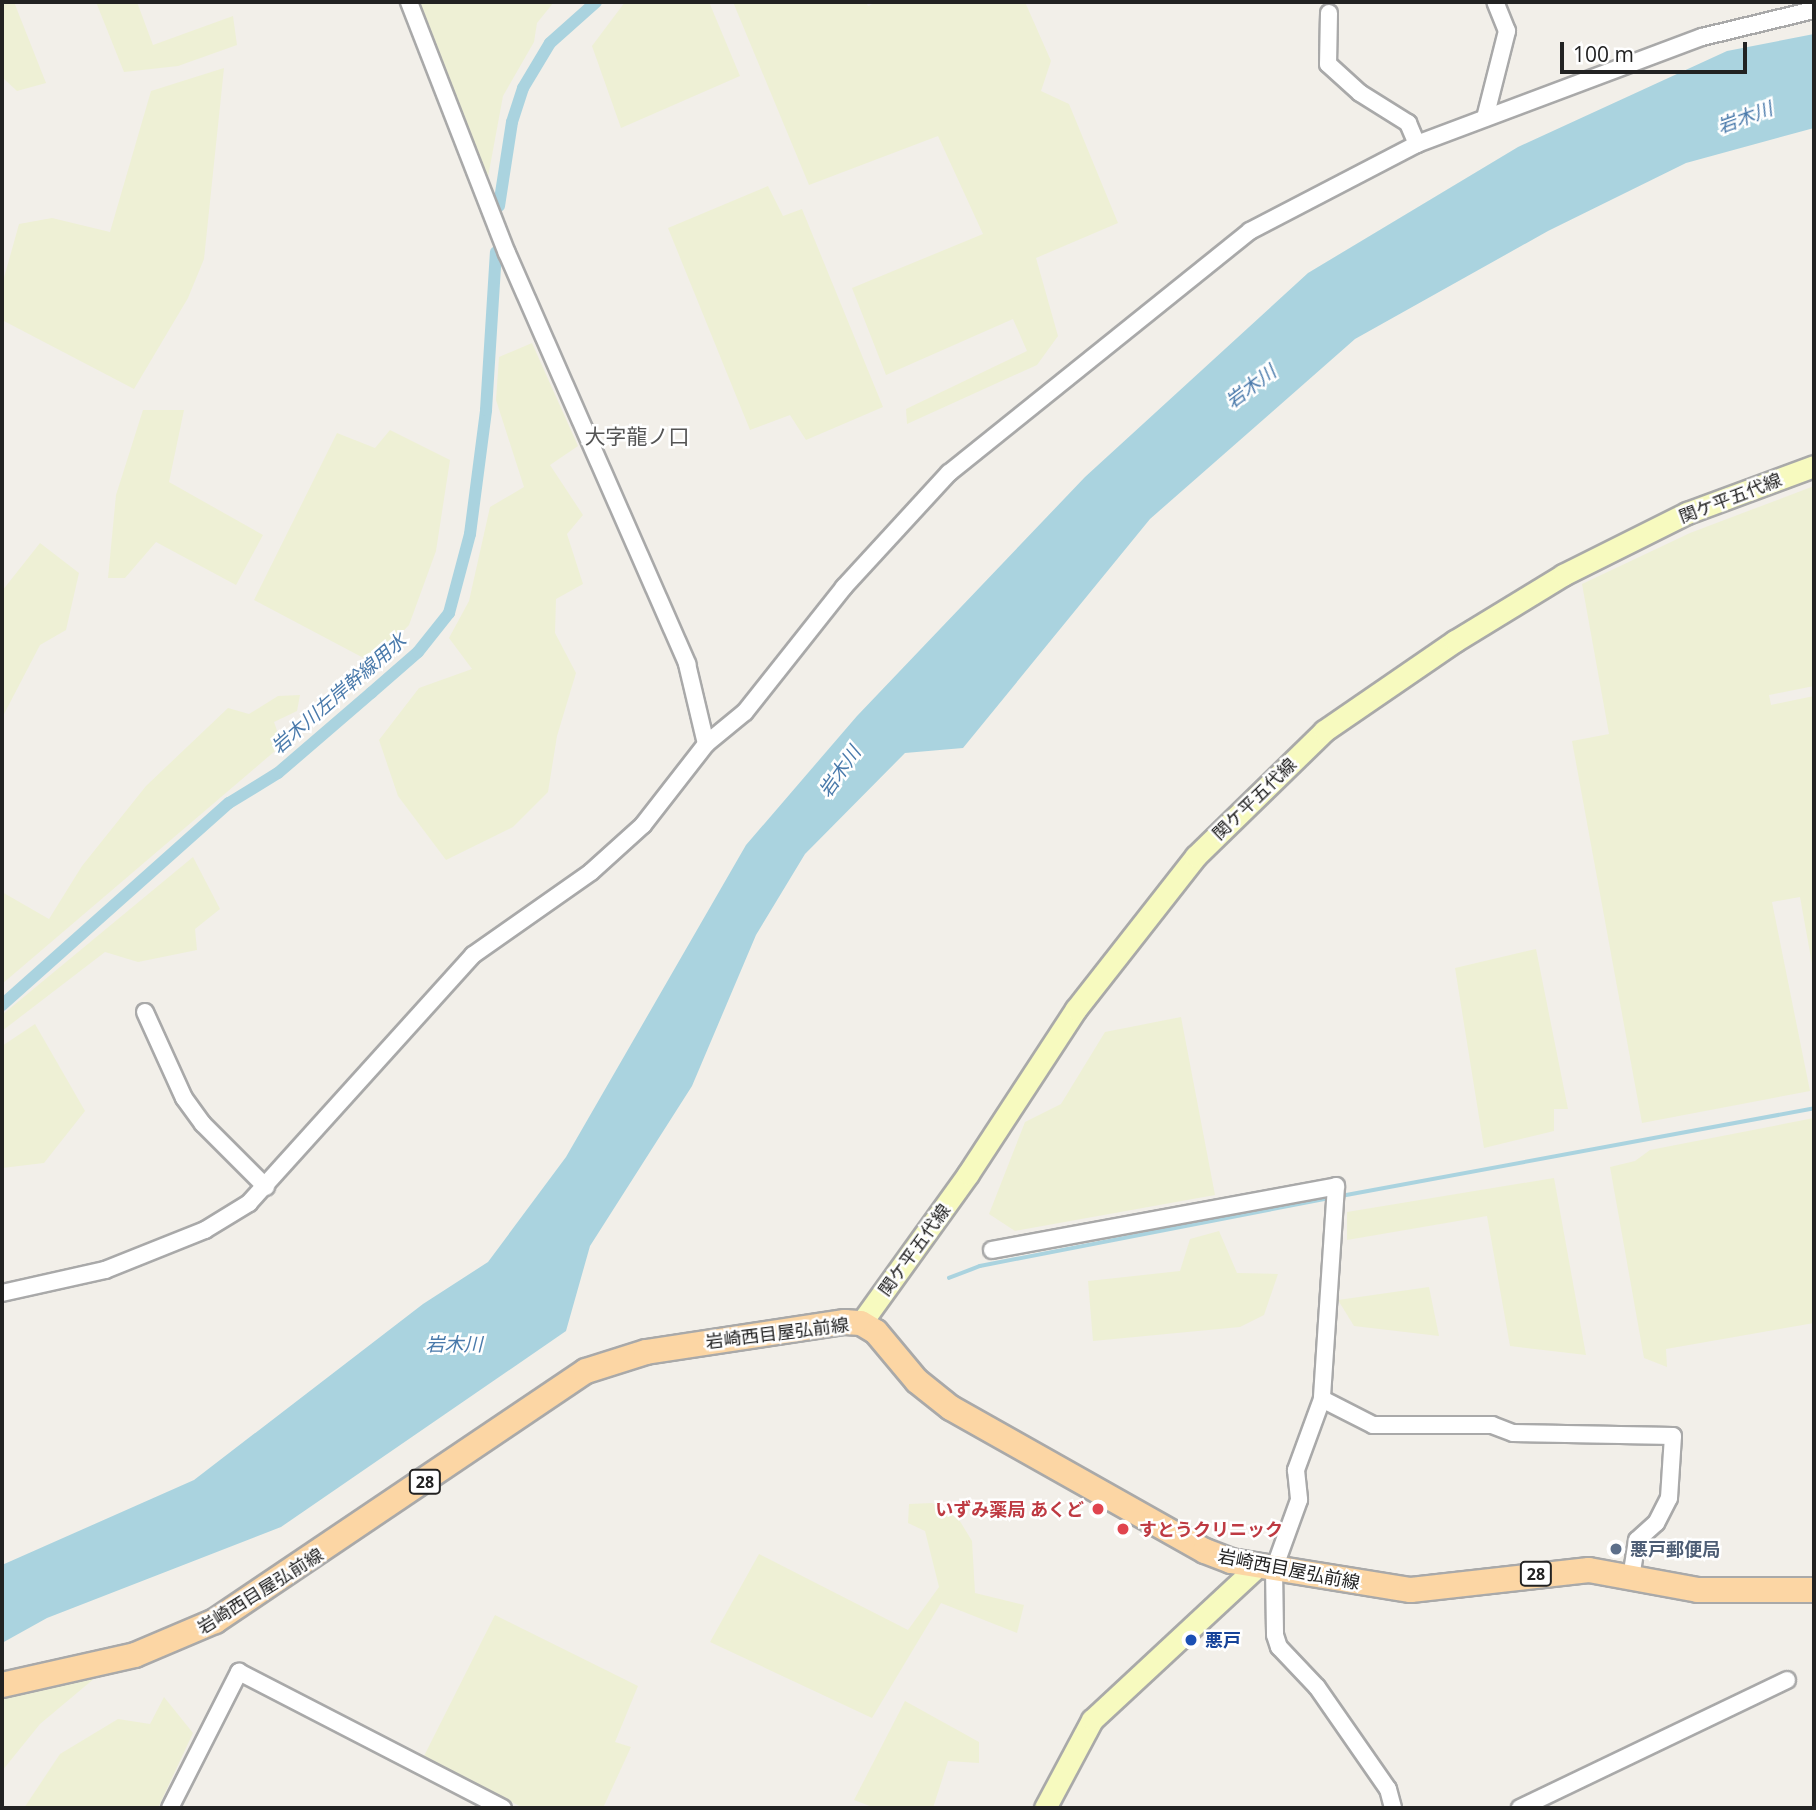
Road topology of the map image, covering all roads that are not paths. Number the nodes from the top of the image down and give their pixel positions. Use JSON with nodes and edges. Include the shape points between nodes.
{"nodes":[{"id":1,"x":409,"y":2,"type":"edge"},
{"id":2,"x":1495,"y":2,"type":"edge"},
{"id":3,"x":1782,"y":2,"type":"edge"},
{"id":4,"x":1814,"y":10,"type":"edge"},
{"id":5,"x":1329,"y":13,"type":"dead end"},
{"id":6,"x":1778,"y":19,"type":"junction"},
{"id":7,"x":1485,"y":118,"type":"junction"},
{"id":8,"x":1417,"y":144,"type":"junction"},
{"id":9,"x":1814,"y":466,"type":"edge"},
{"id":10,"x":706,"y":744,"type":"junction"},
{"id":11,"x":145,"y":1012,"type":"dead end"},
{"id":12,"x":265,"y":1188,"type":"junction"},
{"id":13,"x":992,"y":1250,"type":"dead end"},
{"id":14,"x":2,"y":1293,"type":"edge"},
{"id":15,"x":861,"y":1323,"type":"junction"},
{"id":16,"x":1322,"y":1399,"type":"junction"},
{"id":17,"x":1266,"y":1568,"type":"junction"},
{"id":18,"x":1631,"y":1577,"type":"junction"},
{"id":19,"x":1814,"y":1590,"type":"edge"},
{"id":20,"x":1787,"y":1680,"type":"dead end"},
{"id":21,"x":2,"y":1685,"type":"edge"},
{"id":22,"x":170,"y":1808,"type":"edge"},
{"id":23,"x":503,"y":1808,"type":"edge"},
{"id":24,"x":1045,"y":1808,"type":"edge"},
{"id":25,"x":1394,"y":1808,"type":"edge"},
{"id":26,"x":1520,"y":1808,"type":"edge"}],
"edges":[{"from":1,"to":10,"type":"street","via":[[508,253],[687,663]]},
{"from":2,"to":7,"type":"street","via":[[1507,31]]},
{"from":3,"to":6,"type":"street"},
{"from":4,"to":6,"type":"street"},
{"from":5,"to":8,"type":"street","via":[[1328,64],[1360,93],[1408,123]]},
{"from":6,"to":7,"type":"street","via":[[1702,37]]},
{"from":7,"to":8,"type":"street"},
{"from":8,"to":10,"type":"street","via":[[1250,232],[949,473],[844,587],[745,712]]},
{"from":9,"to":15,"type":"main road","name":"関ケ平五代線","via":[[1686,513],[1563,575],[1455,641],[1324,731],[1196,856],[1076,1009],[968,1174]]},
{"from":10,"to":12,"type":"street","via":[[633,835],[592,872],[473,955]]},
{"from":11,"to":12,"type":"street","via":[[184,1098]]},
{"from":12,"to":14,"type":"street","via":[[205,1230],[104,1270]]},
{"from":13,"to":16,"type":"street","via":[[1336,1186]]},
{"from":15,"to":17,"type":"main road","name":"岩崎西目屋弘前線","number":"28","via":[[876,1332],[917,1381],[951,1408],[1205,1551]]},
{"from":15,"to":21,"type":"main road","name":"岩崎西目屋弘前線","number":"28","via":[[767,1332],[646,1352],[594,1367],[208,1625],[135,1655]]},
{"from":16,"to":17,"type":"street","via":[[1296,1470],[1299,1500]]},
{"from":16,"to":18,"type":"street","via":[[1373,1425],[1492,1425],[1513,1433],[1673,1436],[1669,1498],[1657,1523],[1637,1540]]},
{"from":17,"to":18,"type":"main road","name":"岩崎西目屋弘前線","number":"28","via":[[1411,1590],[1571,1571]]},
{"from":17,"to":24,"type":"main road","via":[[1092,1720]]},
{"from":17,"to":25,"type":"street","via":[[1279,1647],[1317,1687],[1388,1789]]},
{"from":18,"to":19,"type":"main road","name":"岩崎西目屋弘前線","number":"28","via":[[1698,1590]]},
{"from":20,"to":26,"type":"street"},
{"from":22,"to":23,"type":"street","via":[[239,1672]]}]}
